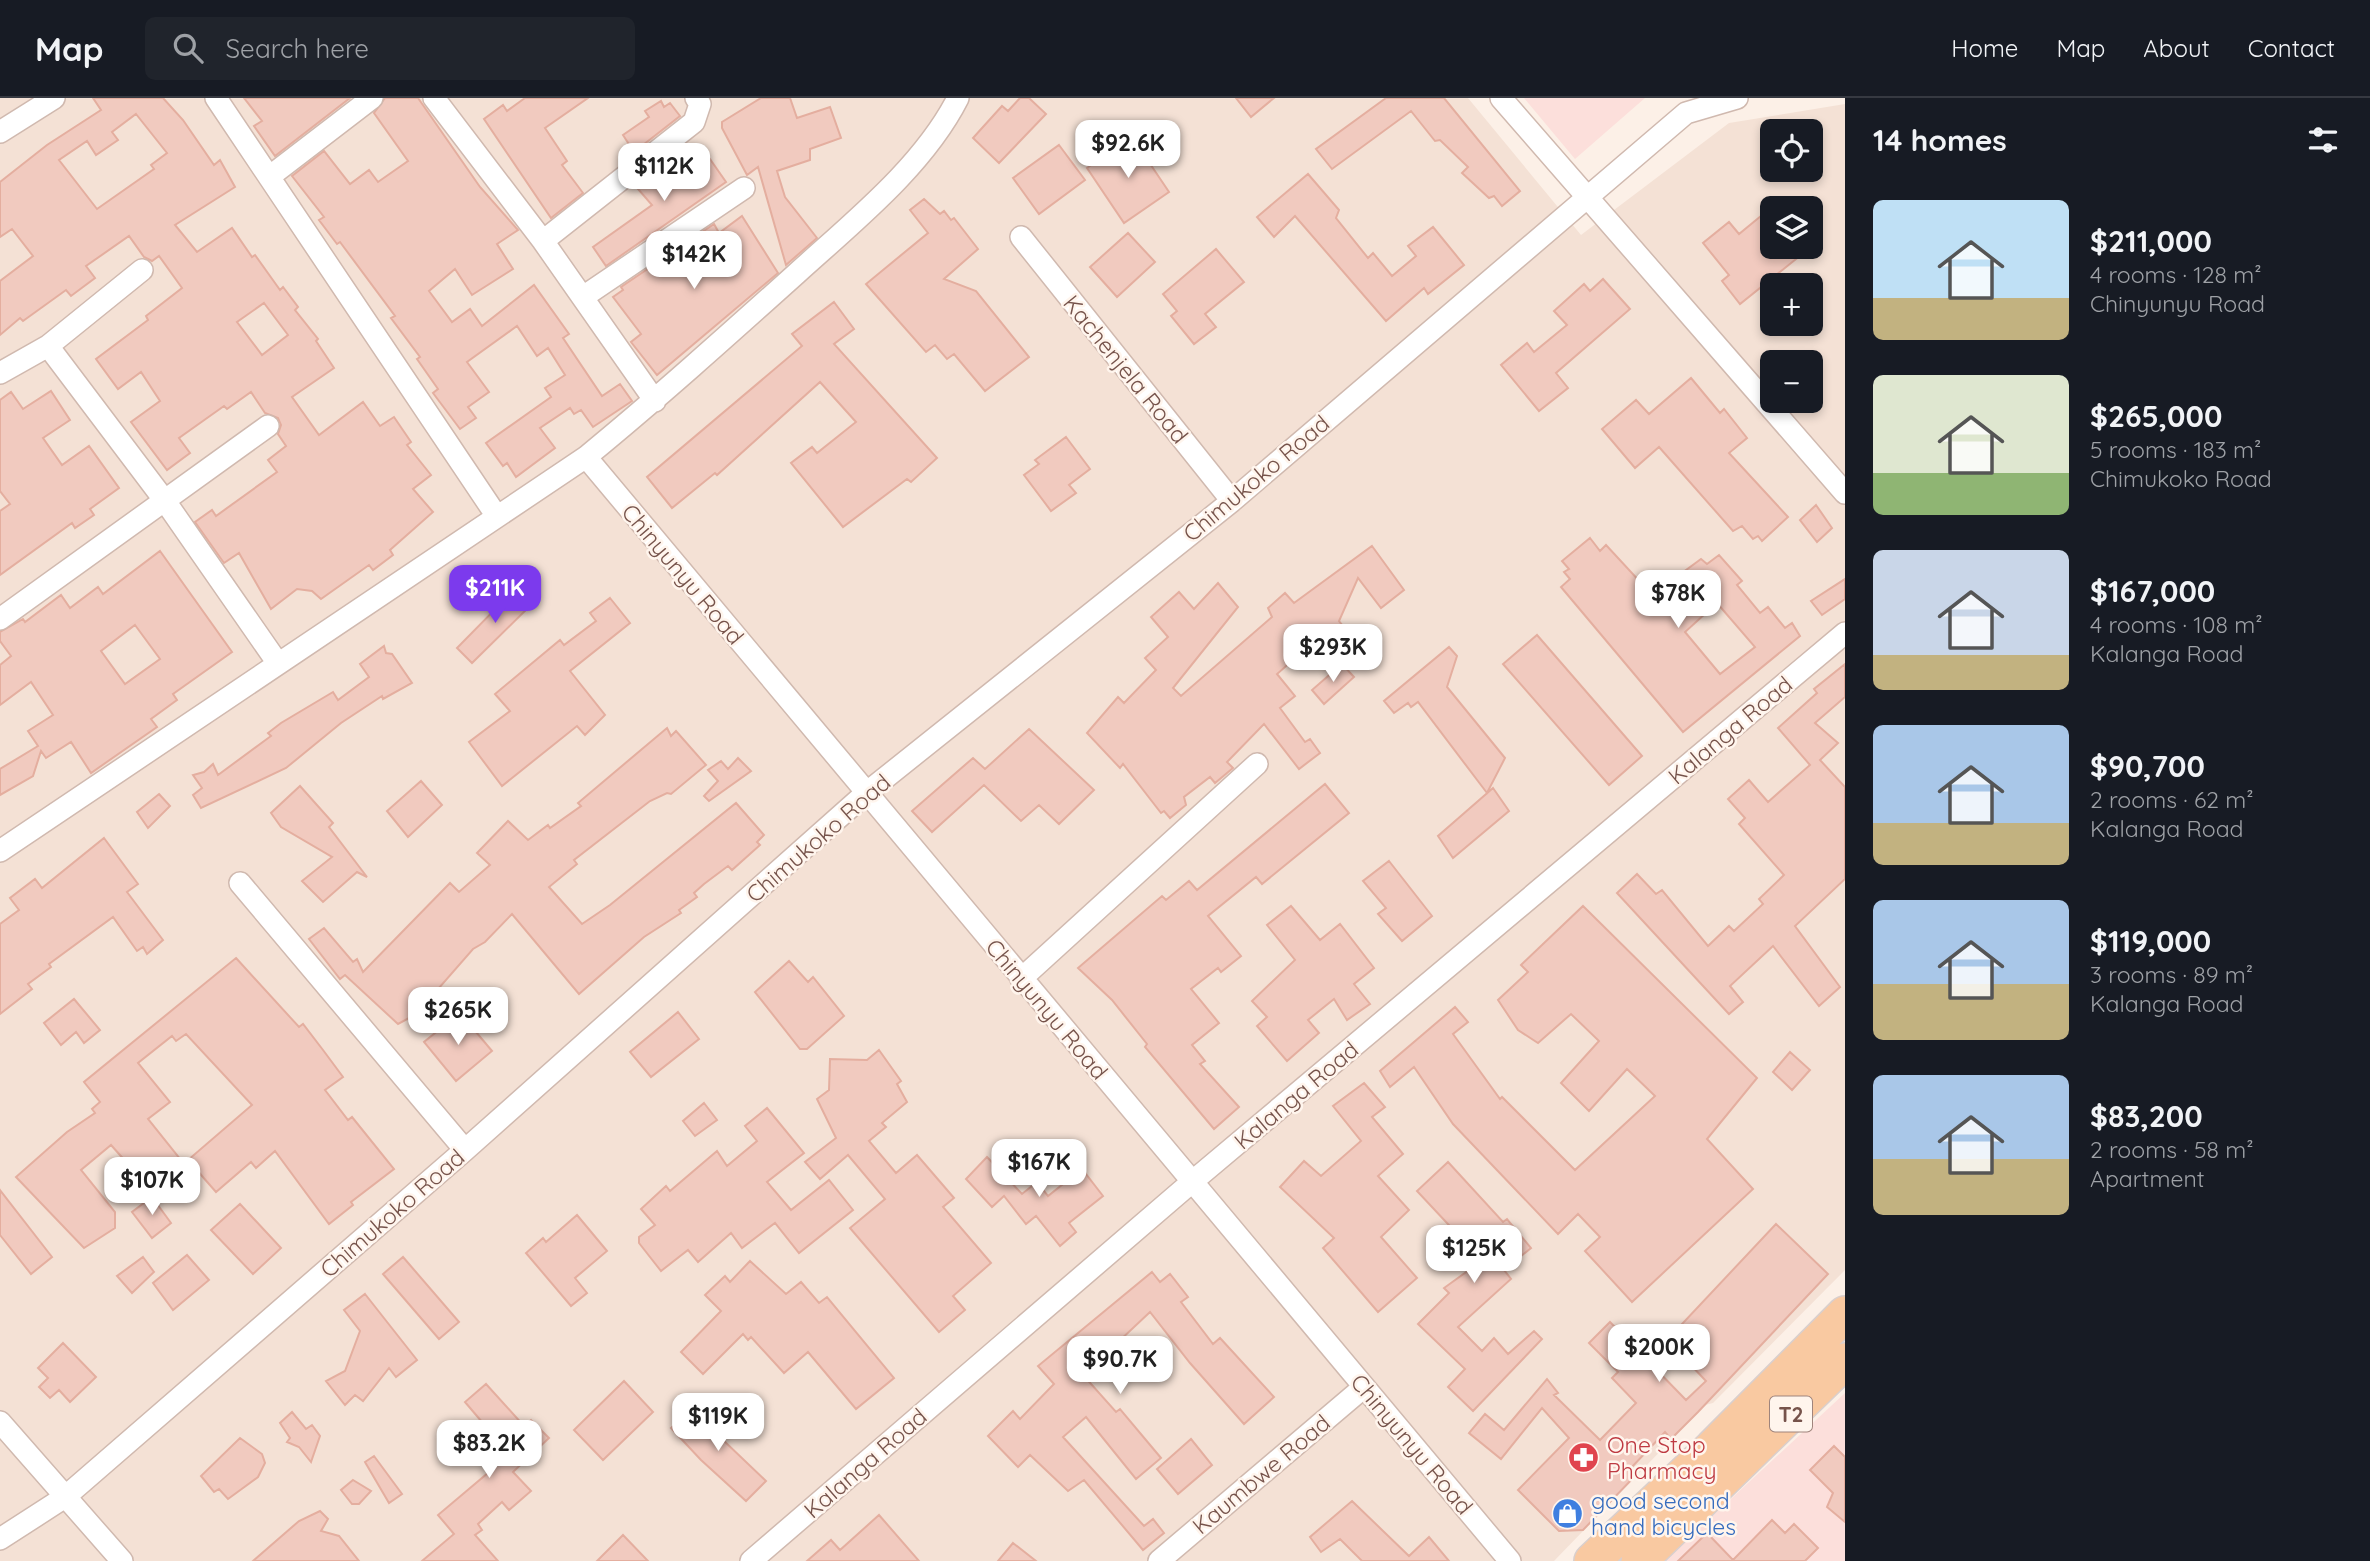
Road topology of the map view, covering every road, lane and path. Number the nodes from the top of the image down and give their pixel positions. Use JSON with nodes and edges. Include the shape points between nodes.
{"nodes":[{"id":1,"x":54,"y":98,"type":"edge"},
{"id":2,"x":216,"y":98,"type":"edge"},
{"id":3,"x":372,"y":98,"type":"edge"},
{"id":4,"x":434,"y":98,"type":"edge"},
{"id":5,"x":696,"y":98,"type":"edge"},
{"id":6,"x":958,"y":98,"type":"edge"},
{"id":7,"x":1502,"y":98,"type":"edge"},
{"id":8,"x":1737,"y":98,"type":"edge"},
{"id":9,"x":0,"y":132,"type":"edge"},
{"id":10,"x":269,"y":177,"type":"junction"},
{"id":11,"x":744,"y":188,"type":"dead end"},
{"id":12,"x":1586,"y":197,"type":"junction"},
{"id":13,"x":1021,"y":237,"type":"dead end"},
{"id":14,"x":543,"y":241,"type":"junction"},
{"id":15,"x":142,"y":270,"type":"dead end"},
{"id":16,"x":583,"y":297,"type":"junction"},
{"id":17,"x":48,"y":346,"type":"junction"},
{"id":18,"x":0,"y":373,"type":"edge"},
{"id":19,"x":655,"y":401,"type":"junction"},
{"id":20,"x":268,"y":426,"type":"dead end"},
{"id":21,"x":586,"y":457,"type":"junction"},
{"id":22,"x":1845,"y":493,"type":"edge"},
{"id":23,"x":165,"y":501,"type":"junction"},
{"id":24,"x":1231,"y":501,"type":"junction"},
{"id":25,"x":496,"y":515,"type":"junction"},
{"id":26,"x":0,"y":619,"type":"edge"},
{"id":27,"x":1845,"y":633,"type":"edge"},
{"id":28,"x":278,"y":662,"type":"junction"},
{"id":29,"x":1257,"y":764,"type":"dead end"},
{"id":30,"x":865,"y":794,"type":"junction"},
{"id":31,"x":0,"y":851,"type":"edge"},
{"id":32,"x":240,"y":883,"type":"dead end"},
{"id":33,"x":1021,"y":979,"type":"junction"},
{"id":34,"x":465,"y":1150,"type":"junction"},
{"id":35,"x":1193,"y":1181,"type":"junction"},
{"id":36,"x":1845,"y":1314,"type":"edge"},
{"id":37,"x":1845,"y":1361,"type":"edge"},
{"id":38,"x":1364,"y":1387,"type":"junction"},
{"id":39,"x":0,"y":1422,"type":"edge"},
{"id":40,"x":65,"y":1497,"type":"junction"},
{"id":41,"x":0,"y":1539,"type":"edge"},
{"id":42,"x":121,"y":1561,"type":"edge"},
{"id":43,"x":751,"y":1561,"type":"edge"},
{"id":44,"x":1158,"y":1561,"type":"edge"},
{"id":45,"x":1510,"y":1561,"type":"edge"},
{"id":46,"x":1592,"y":1561,"type":"edge"},
{"id":47,"x":1639,"y":1561,"type":"edge"}],
"edges":[{"from":1,"to":9,"type":"street"},
{"from":2,"to":10,"type":"street"},
{"from":3,"to":10,"type":"street"},
{"from":4,"to":14,"type":"street"},
{"from":5,"to":14,"type":"street","via":[[700,104],[694,122]]},
{"from":6,"to":19,"type":"street","via":[[947,119],[882,197]]},
{"from":7,"to":12,"type":"street"},
{"from":8,"to":12,"type":"street","name":"Chimukoko Road","via":[[1686,113]]},
{"from":10,"to":25,"type":"street"},
{"from":11,"to":16,"type":"street"},
{"from":12,"to":22,"type":"street"},
{"from":12,"to":24,"type":"street","name":"Chimukoko Road"},
{"from":13,"to":24,"type":"street","name":"Kachenjela Road"},
{"from":14,"to":16,"type":"street"},
{"from":15,"to":17,"type":"street"},
{"from":16,"to":19,"type":"street"},
{"from":17,"to":18,"type":"street"},
{"from":17,"to":23,"type":"street"},
{"from":19,"to":21,"type":"street"},
{"from":20,"to":23,"type":"street"},
{"from":21,"to":25,"type":"street"},
{"from":21,"to":30,"type":"street","name":"Chinyunyu Road"},
{"from":23,"to":26,"type":"street"},
{"from":23,"to":28,"type":"street"},
{"from":24,"to":30,"type":"street","name":"Chimukoko Road"},
{"from":25,"to":28,"type":"street"},
{"from":27,"to":35,"type":"street","name":"Kalanga Road"},
{"from":28,"to":31,"type":"street"},
{"from":29,"to":33,"type":"street"},
{"from":30,"to":33,"type":"street","name":"Chinyunyu Road"},
{"from":30,"to":34,"type":"street","name":"Chimukoko Road"},
{"from":32,"to":34,"type":"street"},
{"from":33,"to":35,"type":"street","name":"Chinyunyu Road"},
{"from":34,"to":40,"type":"street","name":"Chimukoko Road"},
{"from":35,"to":38,"type":"street","name":"Chinyunyu Road"},
{"from":35,"to":43,"type":"street","name":"Kalanga Road"},
{"from":36,"to":46,"type":"main road","number":"T2"},
{"from":37,"to":47,"type":"main road","number":"T2"},
{"from":38,"to":44,"type":"street","name":"Kaumbwe Road"},
{"from":38,"to":45,"type":"street","name":"Chinyunyu Road"},
{"from":39,"to":40,"type":"street"},
{"from":40,"to":41,"type":"street","name":"Chimukoko Road"},
{"from":40,"to":42,"type":"street"}]}
